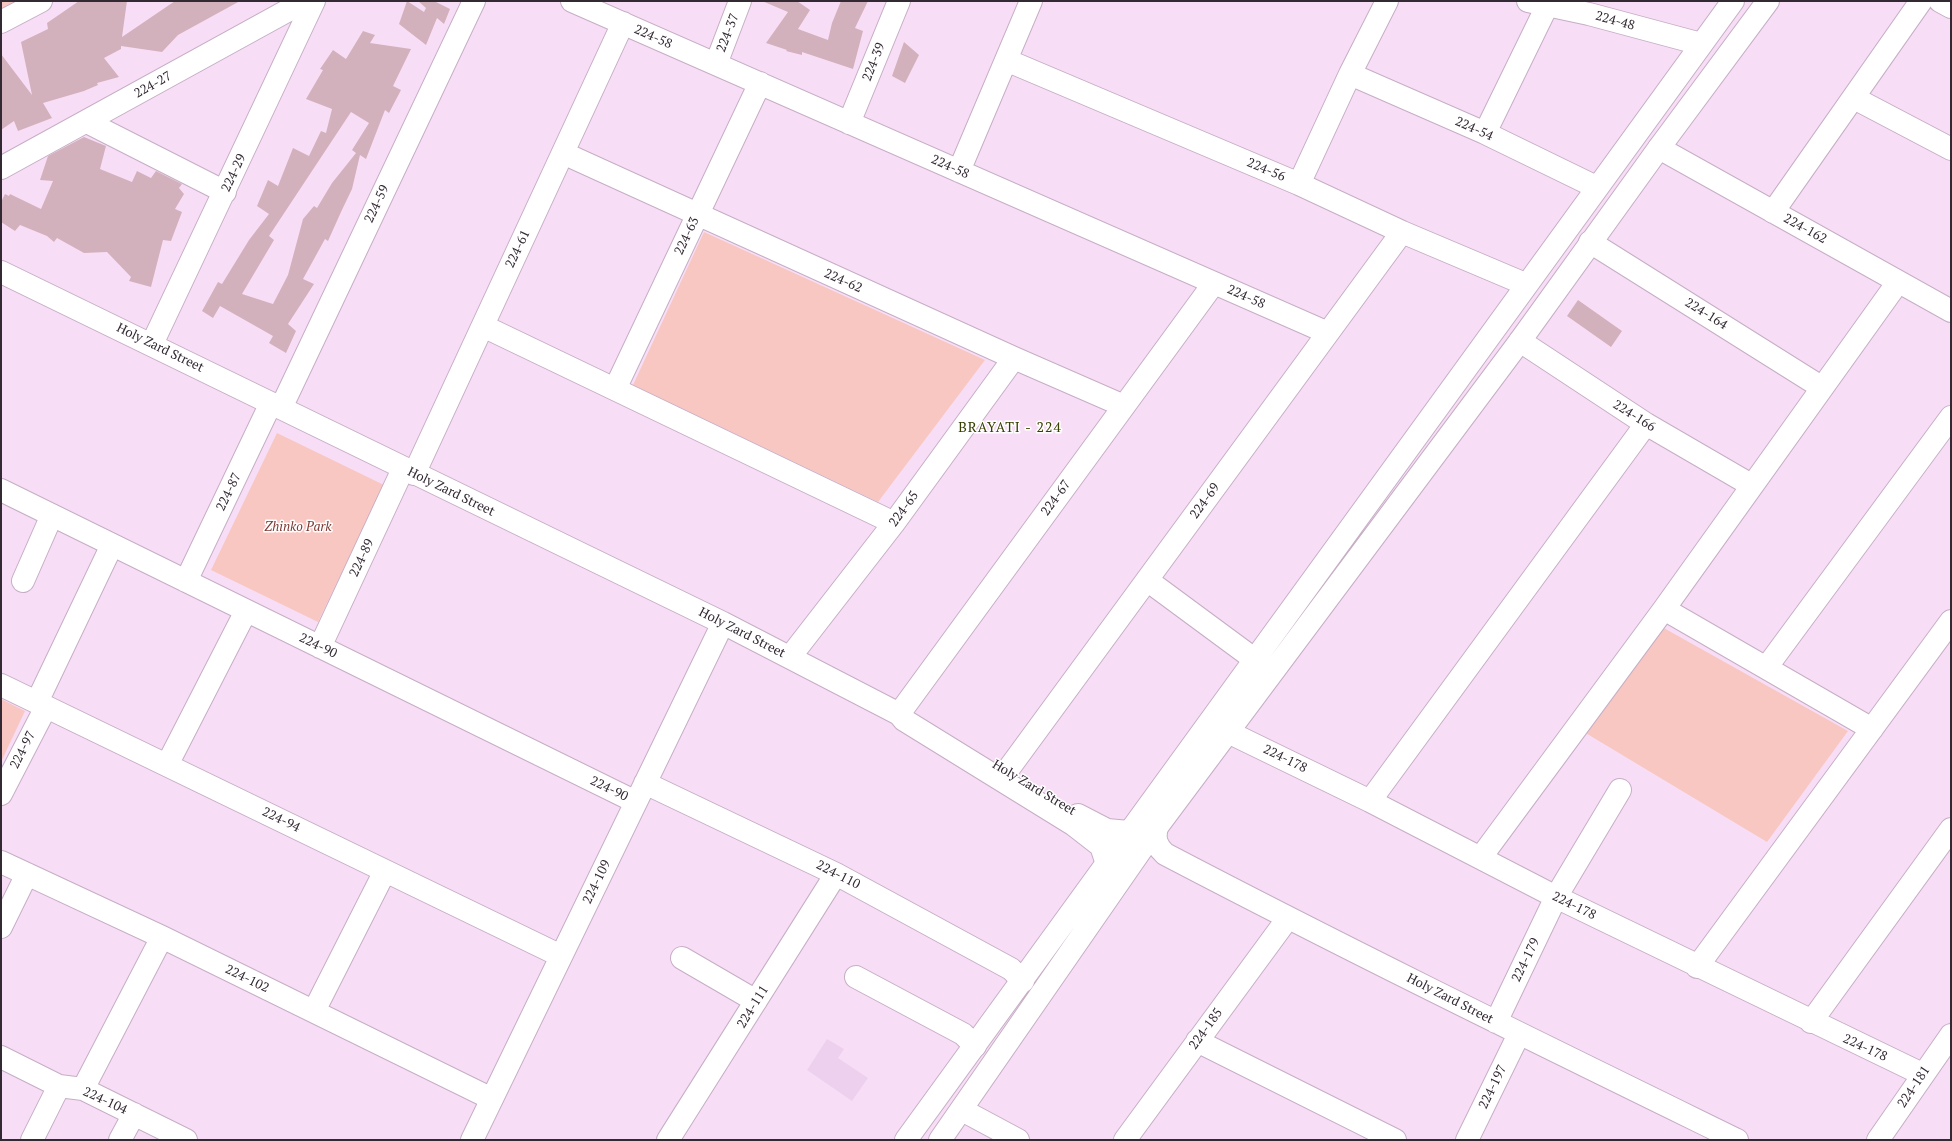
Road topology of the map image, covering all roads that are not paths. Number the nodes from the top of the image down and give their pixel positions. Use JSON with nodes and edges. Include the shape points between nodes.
{"nodes":[{"id":1,"x":41,"y":1,"type":"edge"},
{"id":2,"x":305,"y":1,"type":"edge"},
{"id":3,"x":314,"y":1,"type":"edge"},
{"id":4,"x":474,"y":1,"type":"edge"},
{"id":5,"x":572,"y":1,"type":"edge"},
{"id":6,"x":740,"y":1,"type":"edge"},
{"id":7,"x":899,"y":1,"type":"edge"},
{"id":8,"x":1031,"y":1,"type":"edge"},
{"id":9,"x":1387,"y":1,"type":"edge"},
{"id":10,"x":1733,"y":1,"type":"edge"},
{"id":11,"x":1768,"y":1,"type":"edge"},
{"id":12,"x":1921,"y":1,"type":"edge"},
{"id":13,"x":1940,"y":1,"type":"edge"},
{"id":14,"x":1537,"y":3,"type":"edge"},
{"id":15,"x":1951,"y":7,"type":"edge"},
{"id":16,"x":1591,"y":8,"type":"edge"},
{"id":17,"x":1,"y":22,"type":"edge"},
{"id":18,"x":623,"y":24,"type":"junction"},
{"id":19,"x":1701,"y":44,"type":"junction"},
{"id":20,"x":1006,"y":60,"type":"junction"},
{"id":21,"x":716,"y":64,"type":"junction"},
{"id":22,"x":1350,"y":74,"type":"junction"},
{"id":23,"x":760,"y":83,"type":"junction"},
{"id":24,"x":1854,"y":98,"type":"junction"},
{"id":25,"x":87,"y":122,"type":"junction"},
{"id":26,"x":849,"y":123,"type":"junction"},
{"id":27,"x":1485,"y":133,"type":"junction"},
{"id":28,"x":1659,"y":148,"type":"junction"},
{"id":29,"x":1951,"y":149,"type":"edge"},
{"id":30,"x":563,"y":153,"type":"junction"},
{"id":31,"x":1,"y":168,"type":"edge"},
{"id":32,"x":959,"y":171,"type":"junction"},
{"id":33,"x":1298,"y":184,"type":"junction"},
{"id":34,"x":1596,"y":188,"type":"junction"},
{"id":35,"x":225,"y":192,"type":"junction"},
{"id":36,"x":1773,"y":212,"type":"junction"},
{"id":37,"x":697,"y":214,"type":"junction"},
{"id":38,"x":1402,"y":232,"type":"junction"},
{"id":39,"x":1590,"y":242,"type":"junction"},
{"id":40,"x":1,"y":272,"type":"edge"},
{"id":41,"x":1898,"y":282,"type":"junction"},
{"id":42,"x":1214,"y":283,"type":"junction"},
{"id":43,"x":1526,"y":284,"type":"junction"},
{"id":44,"x":1951,"y":311,"type":"edge"},
{"id":45,"x":482,"y":326,"type":"junction"},
{"id":46,"x":1328,"y":333,"type":"junction"},
{"id":47,"x":1520,"y":341,"type":"junction"},
{"id":48,"x":152,"y":344,"type":"junction"},
{"id":49,"x":1014,"y":358,"type":"junction"},
{"id":50,"x":1821,"y":387,"type":"junction"},
{"id":51,"x":615,"y":389,"type":"junction"},
{"id":52,"x":276,"y":405,"type":"junction"},
{"id":53,"x":1124,"y":406,"type":"junction"},
{"id":54,"x":1951,"y":417,"type":"edge"},
{"id":55,"x":1646,"y":424,"type":"junction"},
{"id":56,"x":1423,"y":426,"type":"junction"},
{"id":57,"x":1448,"y":437,"type":"junction"},
{"id":58,"x":408,"y":471,"type":"junction"},
{"id":59,"x":1751,"y":485,"type":"junction"},
{"id":60,"x":1,"y":490,"type":"edge"},
{"id":61,"x":52,"y":515,"type":"junction"},
{"id":62,"x":894,"y":523,"type":"junction"},
{"id":63,"x":112,"y":545,"type":"junction"},
{"id":64,"x":1147,"y":580,"type":"junction"},
{"id":65,"x":23,"y":581,"type":"dead end"},
{"id":66,"x":186,"y":581,"type":"junction"},
{"id":67,"x":1664,"y":609,"type":"junction"},
{"id":68,"x":246,"y":610,"type":"junction"},
{"id":69,"x":1951,"y":621,"type":"edge"},
{"id":70,"x":723,"y":623,"type":"junction"},
{"id":71,"x":320,"y":647,"type":"junction"},
{"id":72,"x":790,"y":657,"type":"junction"},
{"id":73,"x":1254,"y":659,"type":"junction"},
{"id":74,"x":1766,"y":668,"type":"junction"},
{"id":75,"x":1,"y":685,"type":"edge"},
{"id":76,"x":42,"y":704,"type":"junction"},
{"id":77,"x":899,"y":714,"type":"junction"},
{"id":78,"x":1872,"y":729,"type":"junction"},
{"id":79,"x":1228,"y":732,"type":"junction"},
{"id":80,"x":167,"y":765,"type":"junction"},
{"id":81,"x":1008,"y":771,"type":"junction"},
{"id":82,"x":1620,"y":790,"type":"dead end"},
{"id":83,"x":640,"y":793,"type":"junction"},
{"id":84,"x":1,"y":794,"type":"edge"},
{"id":85,"x":1370,"y":801,"type":"junction"},
{"id":86,"x":1157,"y":827,"type":"junction"},
{"id":87,"x":1951,"y":829,"type":"edge"},
{"id":88,"x":1129,"y":832,"type":"junction"},
{"id":89,"x":1164,"y":854,"type":"junction"},
{"id":90,"x":1480,"y":857,"type":"junction"},
{"id":91,"x":1,"y":862,"type":"edge"},
{"id":92,"x":1133,"y":863,"type":"junction"},
{"id":93,"x":1107,"y":864,"type":"junction"},
{"id":94,"x":385,"y":871,"type":"junction"},
{"id":95,"x":27,"y":874,"type":"junction"},
{"id":96,"x":836,"y":874,"type":"junction"},
{"id":97,"x":1556,"y":897,"type":"junction"},
{"id":98,"x":1288,"y":918,"type":"junction"},
{"id":99,"x":1,"y":927,"type":"edge"},
{"id":100,"x":162,"y":936,"type":"junction"},
{"id":101,"x":561,"y":956,"type":"junction"},
{"id":102,"x":682,"y":958,"type":"dead end"},
{"id":103,"x":1698,"y":967,"type":"junction"},
{"id":104,"x":856,"y":977,"type":"dead end"},
{"id":105,"x":1022,"y":981,"type":"junction"},
{"id":106,"x":756,"y":1001,"type":"junction"},
{"id":107,"x":314,"y":1011,"type":"junction"},
{"id":108,"x":1496,"y":1022,"type":"junction"},
{"id":109,"x":1811,"y":1022,"type":"junction"},
{"id":110,"x":1519,"y":1034,"type":"junction"},
{"id":111,"x":1951,"y":1035,"type":"edge"},
{"id":112,"x":1197,"y":1040,"type":"junction"},
{"id":113,"x":975,"y":1046,"type":"junction"},
{"id":114,"x":1,"y":1057,"type":"edge"},
{"id":115,"x":1922,"y":1074,"type":"junction"},
{"id":116,"x":58,"y":1086,"type":"junction"},
{"id":117,"x":83,"y":1089,"type":"junction"},
{"id":118,"x":492,"y":1099,"type":"junction"},
{"id":119,"x":962,"y":1110,"type":"junction"},
{"id":120,"x":134,"y":1114,"type":"junction"},
{"id":121,"x":1704,"y":1133,"type":"edge"},
{"id":122,"x":32,"y":1140,"type":"edge"},
{"id":123,"x":120,"y":1140,"type":"edge"},
{"id":124,"x":186,"y":1140,"type":"edge"},
{"id":125,"x":472,"y":1140,"type":"edge"},
{"id":126,"x":668,"y":1140,"type":"edge"},
{"id":127,"x":906,"y":1140,"type":"edge"},
{"id":128,"x":940,"y":1140,"type":"edge"},
{"id":129,"x":1018,"y":1140,"type":"edge"},
{"id":130,"x":1125,"y":1140,"type":"edge"},
{"id":131,"x":1395,"y":1140,"type":"edge"},
{"id":132,"x":1467,"y":1140,"type":"edge"},
{"id":133,"x":1737,"y":1140,"type":"edge"},
{"id":134,"x":1878,"y":1140,"type":"edge"}],
"edges":[{"from":1,"to":17,"type":"street"},
{"from":2,"to":25,"type":"street","name":"224-27"},
{"from":3,"to":35,"type":"street","name":"224-29"},
{"from":4,"to":52,"type":"street","name":"224-59"},
{"from":5,"to":18,"type":"street","name":"224-58"},
{"from":6,"to":21,"type":"street","name":"224-37"},
{"from":7,"to":26,"type":"street","name":"224-39"},
{"from":8,"to":20,"type":"street"},
{"from":9,"to":22,"type":"street"},
{"from":10,"to":19,"type":"street"},
{"from":11,"to":28,"type":"street"},
{"from":12,"to":24,"type":"street"},
{"from":13,"to":15,"type":"street"},
{"from":14,"to":16,"type":"street","name":"224-48"},
{"from":14,"to":27,"type":"street"},
{"from":16,"to":19,"type":"street","name":"224-48"},
{"from":18,"to":21,"type":"street","name":"224-58"},
{"from":18,"to":30,"type":"street","name":"224-61"},
{"from":19,"to":34,"type":"street"},
{"from":20,"to":32,"type":"street"},
{"from":20,"to":33,"type":"street","name":"224-56"},
{"from":21,"to":23,"type":"street","name":"224-58"},
{"from":22,"to":27,"type":"street","name":"224-54"},
{"from":22,"to":33,"type":"street"},
{"from":23,"to":26,"type":"street","name":"224-58"},
{"from":23,"to":37,"type":"street","name":"224-63"},
{"from":24,"to":29,"type":"street"},
{"from":24,"to":36,"type":"street"},
{"from":25,"to":31,"type":"street","name":"224-27"},
{"from":25,"to":35,"type":"street"},
{"from":26,"to":32,"type":"street","name":"224-58"},
{"from":27,"to":34,"type":"street","name":"224-54"},
{"from":28,"to":36,"type":"street","name":"224-162"},
{"from":28,"to":39,"type":"street"},
{"from":30,"to":37,"type":"street","name":"224-62"},
{"from":30,"to":45,"type":"street","name":"224-61"},
{"from":32,"to":42,"type":"street","name":"224-58"},
{"from":33,"to":38,"type":"street","name":"224-56"},
{"from":34,"to":43,"type":"street"},
{"from":35,"to":48,"type":"street","name":"224-29"},
{"from":36,"to":41,"type":"street","name":"224-162"},
{"from":37,"to":49,"type":"street","name":"224-62"},
{"from":37,"to":51,"type":"street","name":"224-63"},
{"from":38,"to":43,"type":"street","name":"224-56"},
{"from":38,"to":46,"type":"street","name":"224-69"},
{"from":39,"to":47,"type":"street"},
{"from":39,"to":50,"type":"street","name":"224-164"},
{"from":40,"to":48,"type":"street","name":"Holy Zard Street"},
{"from":41,"to":44,"type":"street","name":"224-162"},
{"from":41,"to":50,"type":"street"},
{"from":42,"to":46,"type":"street","name":"224-58"},
{"from":42,"to":53,"type":"street","name":"224-67"},
{"from":43,"to":56,"type":"street"},
{"from":45,"to":51,"type":"street"},
{"from":45,"to":58,"type":"street","name":"224-61"},
{"from":46,"to":64,"type":"street","name":"224-69"},
{"from":47,"to":55,"type":"street","name":"224-166"},
{"from":47,"to":57,"type":"street"},
{"from":48,"to":52,"type":"street","name":"Holy Zard Street"},
{"from":49,"to":53,"type":"street","name":"224-62"},
{"from":49,"to":62,"type":"street","name":"224-65"},
{"from":50,"to":59,"type":"street"},
{"from":51,"to":62,"type":"street"},
{"from":52,"to":58,"type":"street","name":"Holy Zard Street"},
{"from":52,"to":66,"type":"street","name":"224-87"},
{"from":53,"to":77,"type":"street","name":"224-67"},
{"from":54,"to":74,"type":"street"},
{"from":55,"to":59,"type":"street","name":"224-166"},
{"from":55,"to":85,"type":"street"},
{"from":56,"to":57,"type":"street"},
{"from":56,"to":73,"type":"street"},
{"from":57,"to":79,"type":"street"},
{"from":58,"to":70,"type":"street","name":"Holy Zard Street"},
{"from":58,"to":71,"type":"street","name":"224-89"},
{"from":59,"to":67,"type":"street"},
{"from":60,"to":61,"type":"street","name":"224-90"},
{"from":61,"to":63,"type":"street","name":"224-90"},
{"from":61,"to":65,"type":"street"},
{"from":62,"to":72,"type":"street","name":"224-65"},
{"from":63,"to":66,"type":"street","name":"224-90"},
{"from":63,"to":76,"type":"street","name":"224-97"},
{"from":64,"to":73,"type":"street"},
{"from":64,"to":81,"type":"street","name":"224-69"},
{"from":66,"to":68,"type":"street","name":"224-90"},
{"from":67,"to":74,"type":"street"},
{"from":67,"to":90,"type":"street"},
{"from":68,"to":71,"type":"street","name":"224-90"},
{"from":68,"to":80,"type":"street"},
{"from":69,"to":78,"type":"street"},
{"from":70,"to":72,"type":"street","name":"Holy Zard Street"},
{"from":70,"to":83,"type":"street","name":"224-109"},
{"from":71,"to":83,"type":"street","name":"224-90"},
{"from":72,"to":77,"type":"street","name":"Holy Zard Street"},
{"from":73,"to":88,"type":"street"},
{"from":74,"to":78,"type":"street"},
{"from":75,"to":76,"type":"street","name":"224-94"},
{"from":76,"to":80,"type":"street","name":"224-94"},
{"from":76,"to":84,"type":"street","name":"224-97"},
{"from":77,"to":81,"type":"street","name":"Holy Zard Street","via":[[908,714]]},
{"from":77,"to":93,"type":"street","name":"Holy Zard Street","via":[[904,720],[1074,825],[1101,846]]},
{"from":78,"to":103,"type":"street"},
{"from":79,"to":85,"type":"street","name":"224-178"},
{"from":79,"to":86,"type":"street"},
{"from":80,"to":94,"type":"street","name":"224-94"},
{"from":81,"to":88,"type":"street","name":"Holy Zard Street","via":[[1101,828]]},
{"from":82,"to":97,"type":"street","name":"224-179"},
{"from":83,"to":96,"type":"street","name":"224-110"},
{"from":83,"to":101,"type":"street","name":"224-109"},
{"from":85,"to":90,"type":"street","name":"224-178"},
{"from":86,"to":89,"type":"street","via":[[1156,841]]},
{"from":86,"to":92,"type":"street"},
{"from":87,"to":109,"type":"street"},
{"from":88,"to":93,"type":"street"},
{"from":89,"to":92,"type":"street","via":[[1147,854]]},
{"from":89,"to":98,"type":"street","name":"Holy Zard Street"},
{"from":90,"to":97,"type":"street","name":"224-178"},
{"from":91,"to":95,"type":"street","name":"224-102"},
{"from":92,"to":119,"type":"street"},
{"from":93,"to":105,"type":"street"},
{"from":94,"to":101,"type":"street","name":"224-94"},
{"from":94,"to":107,"type":"street"},
{"from":95,"to":99,"type":"street"},
{"from":95,"to":100,"type":"street","name":"224-102"},
{"from":96,"to":105,"type":"street","name":"224-110","via":[[1010,969]]},
{"from":96,"to":106,"type":"street","name":"224-111"},
{"from":97,"to":103,"type":"street","name":"224-178"},
{"from":97,"to":108,"type":"street","name":"224-179"},
{"from":98,"to":108,"type":"street","name":"Holy Zard Street"},
{"from":98,"to":112,"type":"street","name":"224-185"},
{"from":100,"to":107,"type":"street","name":"224-102"},
{"from":100,"to":117,"type":"street"},
{"from":101,"to":118,"type":"street","name":"224-109"},
{"from":102,"to":106,"type":"street"},
{"from":103,"to":109,"type":"street","name":"224-178"},
{"from":104,"to":113,"type":"street","via":[[963,1034]]},
{"from":105,"to":113,"type":"street"},
{"from":106,"to":126,"type":"street","name":"224-111"},
{"from":107,"to":118,"type":"street","name":"224-102"},
{"from":108,"to":110,"type":"street","name":"Holy Zard Street"},
{"from":109,"to":115,"type":"street","name":"224-178"},
{"from":110,"to":121,"type":"street","name":"Holy Zard Street"},
{"from":110,"to":132,"type":"street","name":"224-197"},
{"from":111,"to":115,"type":"street","name":"224-181"},
{"from":112,"to":130,"type":"street","name":"224-185"},
{"from":112,"to":131,"type":"street"},
{"from":113,"to":127,"type":"street"},
{"from":114,"to":116,"type":"street","name":"224-104"},
{"from":115,"to":134,"type":"street","name":"224-181"},
{"from":116,"to":117,"type":"street","name":"224-104"},
{"from":116,"to":122,"type":"street"},
{"from":117,"to":120,"type":"street","name":"224-104"},
{"from":118,"to":125,"type":"street","name":"224-109"},
{"from":119,"to":128,"type":"street"},
{"from":119,"to":129,"type":"street"},
{"from":120,"to":123,"type":"street"},
{"from":120,"to":124,"type":"street","name":"224-104"},
{"from":121,"to":133,"type":"street","name":"Holy Zard Street"}]}
